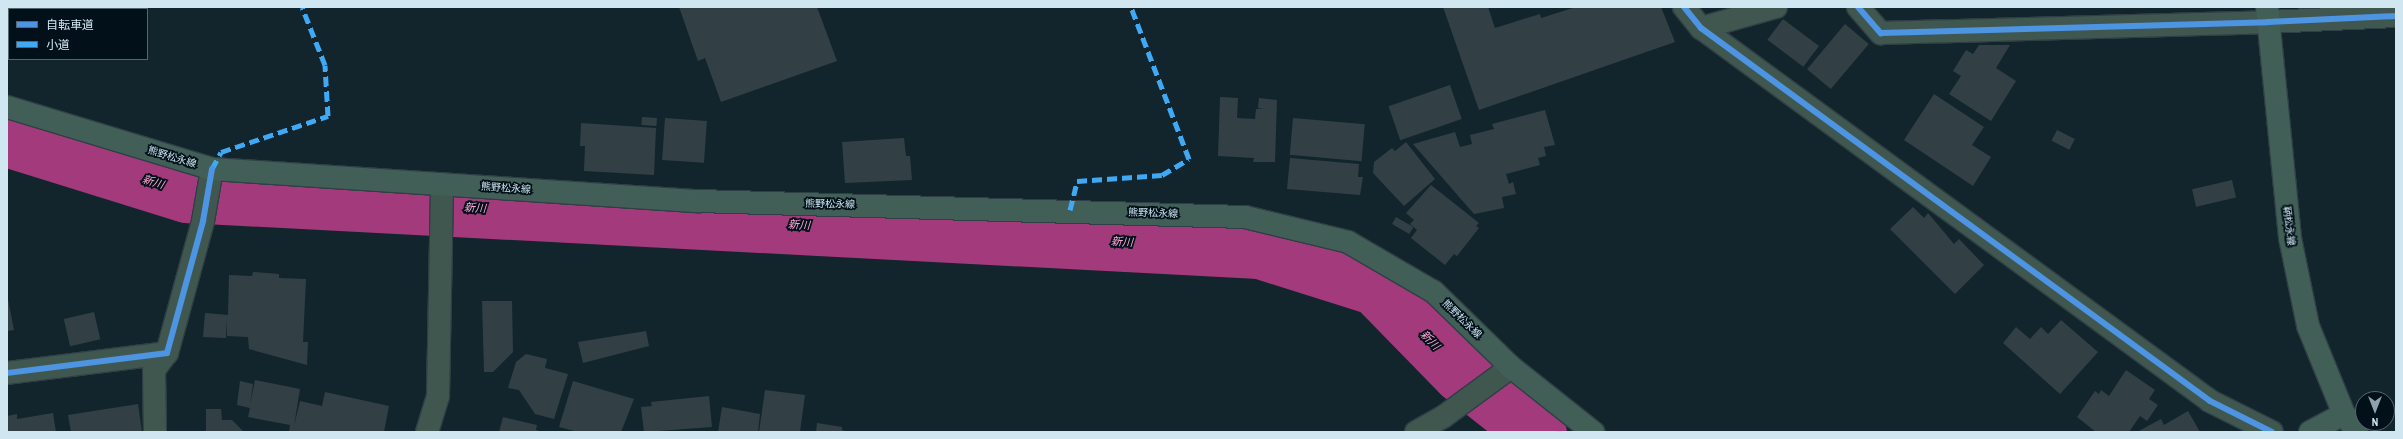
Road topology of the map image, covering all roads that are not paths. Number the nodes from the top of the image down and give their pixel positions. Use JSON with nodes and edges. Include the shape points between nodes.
{"nodes":[{"id":1,"x":1684,"y":7,"type":"edge"},
{"id":2,"x":1776,"y":7,"type":"edge"},
{"id":3,"x":1858,"y":7,"type":"edge"},
{"id":4,"x":2268,"y":14,"type":"edge"},
{"id":5,"x":2396,"y":16,"type":"edge"},
{"id":6,"x":1701,"y":28,"type":"junction"},
{"id":7,"x":7,"y":107,"type":"edge"},
{"id":8,"x":210,"y":177,"type":"junction"},
{"id":9,"x":442,"y":184,"type":"junction"},
{"id":10,"x":167,"y":353,"type":"junction"},
{"id":11,"x":1511,"y":366,"type":"junction"},
{"id":12,"x":7,"y":373,"type":"edge"},
{"id":13,"x":2344,"y":414,"type":"junction"},
{"id":14,"x":155,"y":432,"type":"edge"},
{"id":15,"x":427,"y":432,"type":"edge"},
{"id":16,"x":1416,"y":432,"type":"edge"},
{"id":17,"x":1593,"y":432,"type":"edge"},
{"id":18,"x":2272,"y":432,"type":"edge"},
{"id":19,"x":2310,"y":432,"type":"edge"},
{"id":20,"x":2358,"y":432,"type":"edge"}],
"edges":[{"from":1,"to":6,"type":"street"},
{"from":2,"to":6,"type":"street"},
{"from":3,"to":4,"type":"street","via":[[1881,33]]},
{"from":4,"to":5,"type":"street"},
{"from":4,"to":13,"type":"main road","name":"鞆松永線","via":[[2290,238],[2308,326]]},
{"from":6,"to":18,"type":"street","via":[[2210,401]]},
{"from":7,"to":8,"type":"main road","name":"熊野松永線"},
{"from":8,"to":9,"type":"main road","name":"熊野松永線"},
{"from":8,"to":10,"type":"street","via":[[203,220]]},
{"from":9,"to":11,"type":"main road","name":"熊野松永線","via":[[698,201],[1245,217],[1348,242],[1434,292]]},
{"from":9,"to":15,"type":"street","via":[[438,396]]},
{"from":10,"to":12,"type":"street"},
{"from":10,"to":14,"type":"street","via":[[154,370]]},
{"from":11,"to":16,"type":"street","via":[[1443,417]]},
{"from":11,"to":17,"type":"main road","name":"熊野松永線"},
{"from":13,"to":19,"type":"main road"},
{"from":13,"to":20,"type":"main road","name":"鞆松永線"}]}
